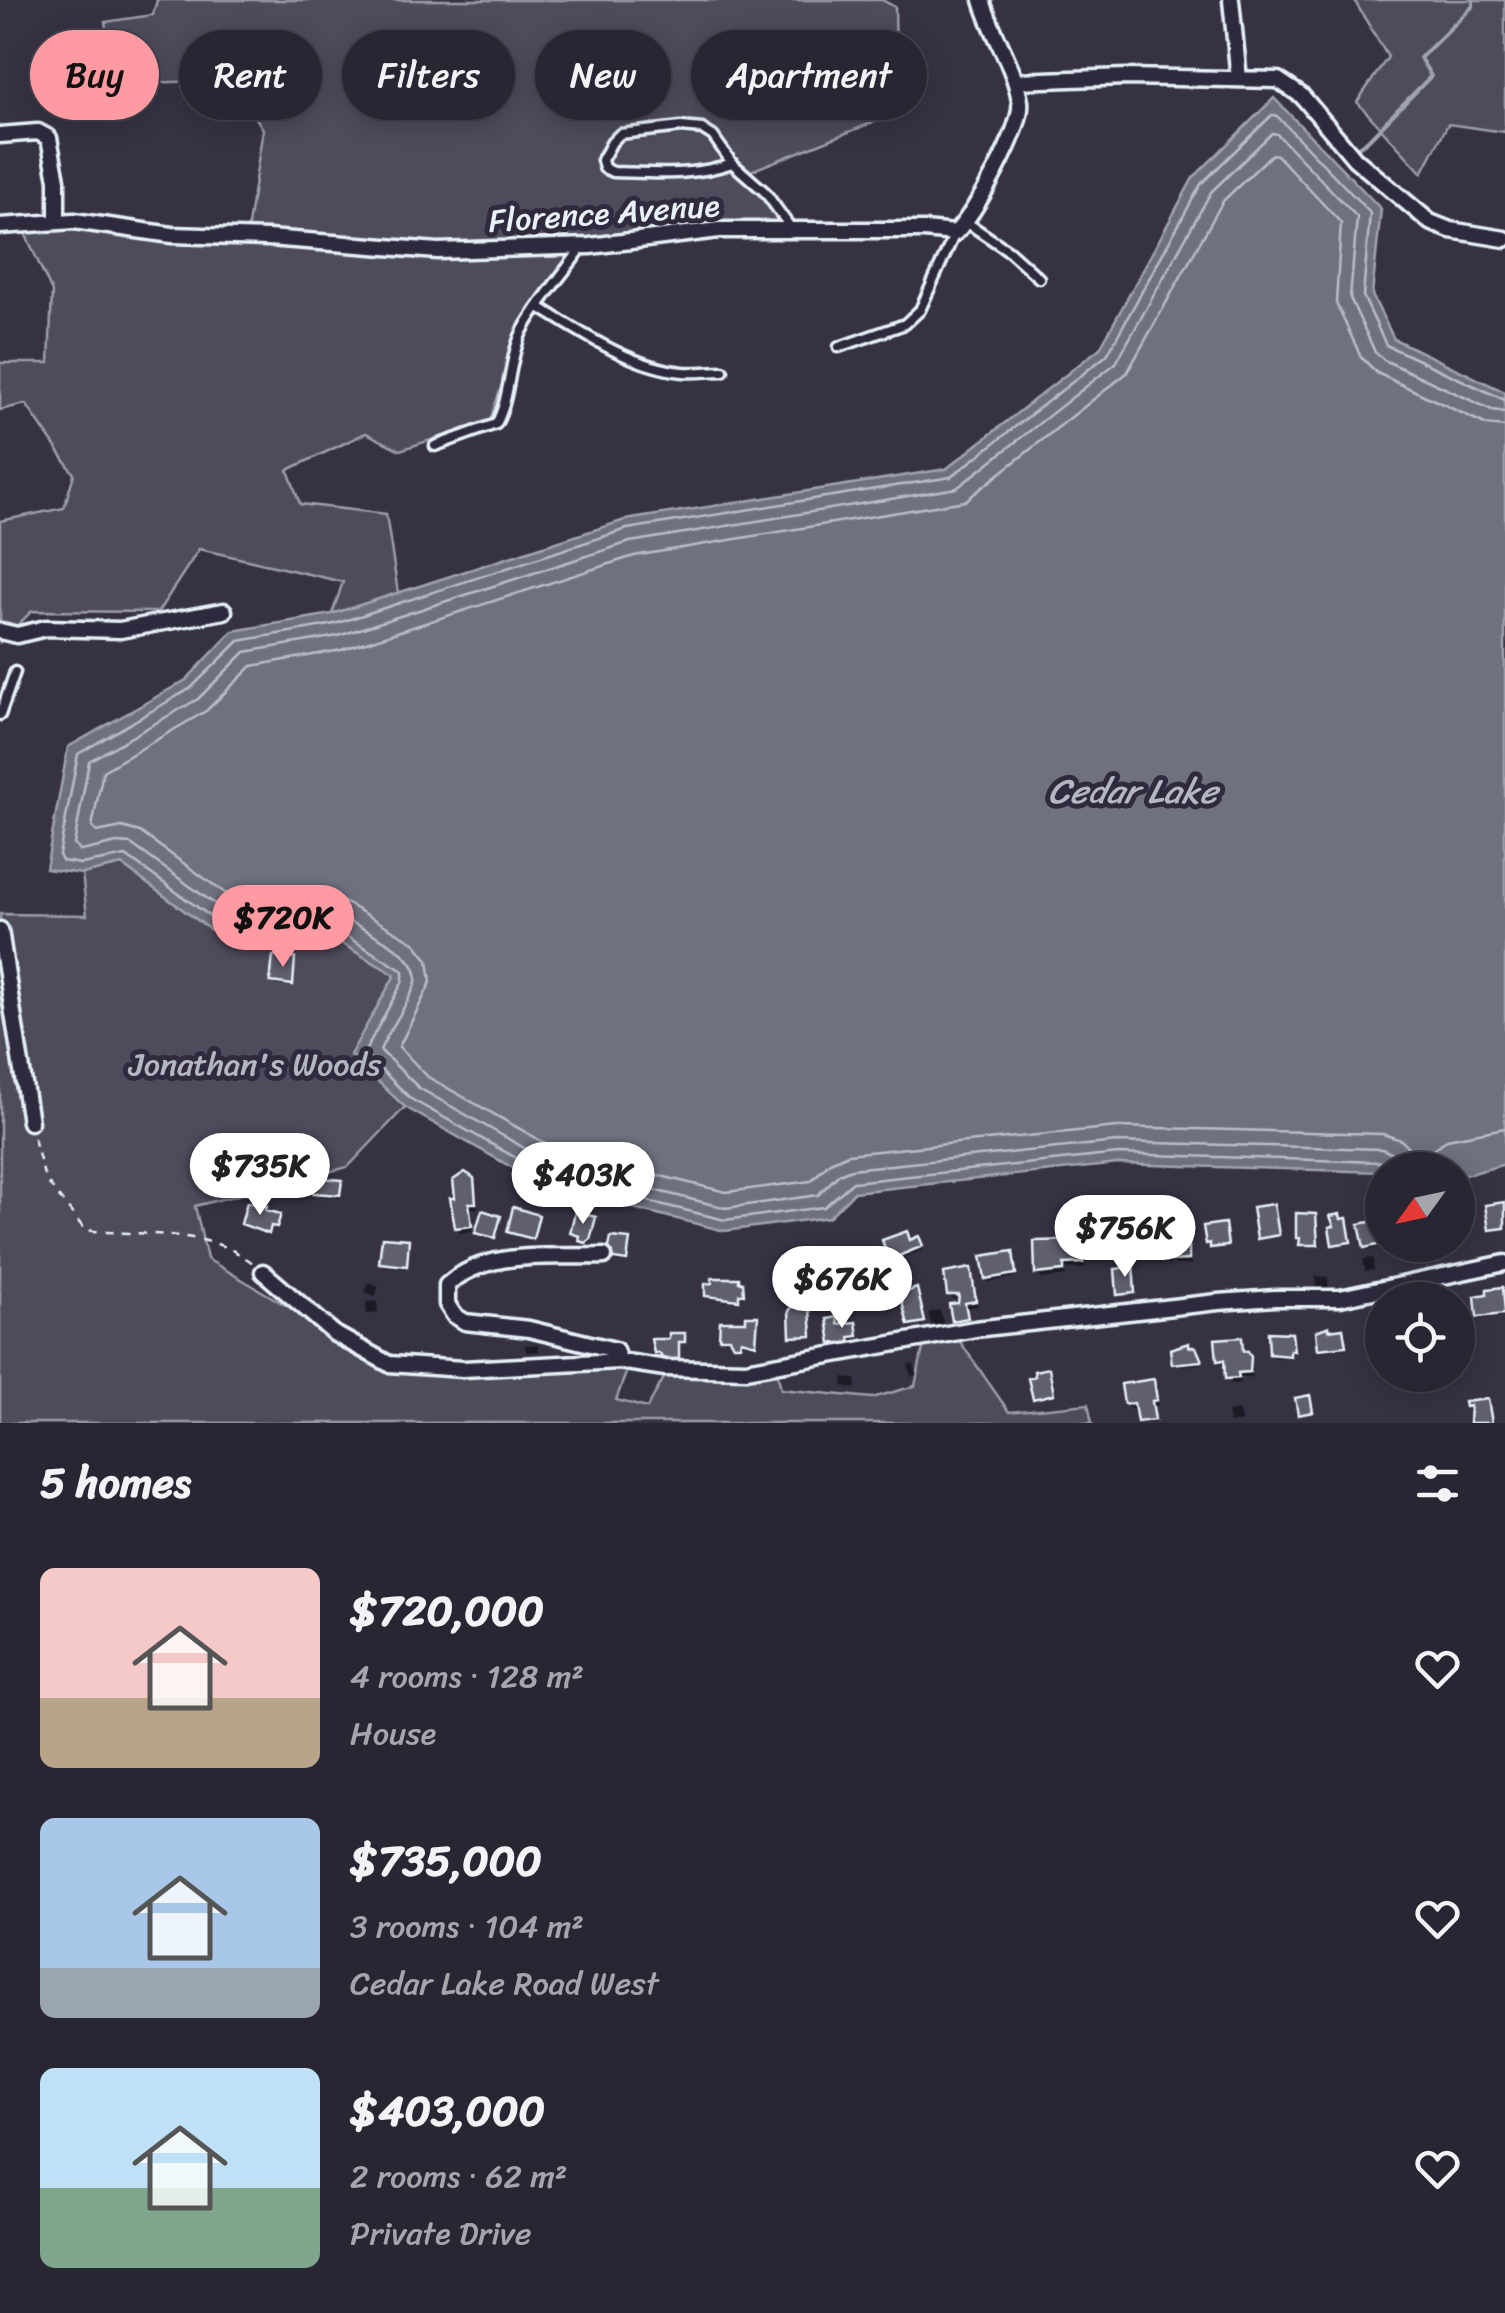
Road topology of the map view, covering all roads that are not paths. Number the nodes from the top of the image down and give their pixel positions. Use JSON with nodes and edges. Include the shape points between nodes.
{"nodes":[{"id":1,"x":982,"y":0,"type":"edge"},
{"id":2,"x":1231,"y":0,"type":"edge"},
{"id":3,"x":1240,"y":79,"type":"junction"},
{"id":4,"x":1016,"y":81,"type":"junction"},
{"id":5,"x":0,"y":135,"type":"edge"},
{"id":6,"x":732,"y":163,"type":"junction"},
{"id":7,"x":57,"y":222,"type":"junction"},
{"id":8,"x":0,"y":226,"type":"edge"},
{"id":9,"x":961,"y":228,"type":"junction"},
{"id":10,"x":793,"y":231,"type":"junction"},
{"id":11,"x":1505,"y":238,"type":"edge"},
{"id":12,"x":583,"y":246,"type":"junction"},
{"id":13,"x":1039,"y":278,"type":"dead end"},
{"id":14,"x":539,"y":307,"type":"junction"},
{"id":15,"x":839,"y":347,"type":"dead end"},
{"id":16,"x":723,"y":371,"type":"dead end"},
{"id":17,"x":435,"y":446,"type":"dead end"},
{"id":18,"x":224,"y":611,"type":"dead end"},
{"id":19,"x":0,"y":632,"type":"edge"},
{"id":20,"x":15,"y":672,"type":"dead end"},
{"id":21,"x":0,"y":715,"type":"edge"},
{"id":22,"x":0,"y":930,"type":"edge"},
{"id":23,"x":30,"y":1122,"type":"road end"},
{"id":24,"x":604,"y":1256,"type":"dead end"},
{"id":25,"x":1505,"y":1264,"type":"edge"},
{"id":26,"x":264,"y":1272,"type":"road end"},
{"id":27,"x":619,"y":1361,"type":"junction"}],
"edges":[{"from":1,"to":4,"type":"street"},
{"from":2,"to":3,"type":"street"},
{"from":3,"to":4,"type":"street"},
{"from":3,"to":11,"type":"street","via":[[1291,87],[1350,153],[1430,222]]},
{"from":4,"to":9,"type":"street","via":[[1022,108],[1015,129]]},
{"from":5,"to":7,"type":"street","via":[[38,132],[49,138]]},
{"from":6,"to":6,"type":"lane","via":[[713,136],[681,127],[620,134],[602,160],[613,172],[683,173]]},
{"from":6,"to":10,"type":"lane","via":[[765,192]]},
{"from":7,"to":8,"type":"street","name":"Florence Avenue"},
{"from":7,"to":12,"type":"street","name":"Florence Avenue","via":[[387,250]]},
{"from":9,"to":10,"type":"street","name":"Florence Avenue"},
{"from":9,"to":13,"type":"lane","via":[[1009,252]]},
{"from":9,"to":15,"type":"lane","via":[[920,310],[905,324]]},
{"from":10,"to":12,"type":"street","name":"Florence Avenue","via":[[719,230]]},
{"from":12,"to":14,"type":"lane"},
{"from":14,"to":16,"type":"lane","via":[[646,364]]},
{"from":14,"to":17,"type":"lane","via":[[522,331],[496,424]]},
{"from":18,"to":19,"type":"street","via":[[120,630]]},
{"from":20,"to":21,"type":"lane"},
{"from":22,"to":23,"type":"street"},
{"from":24,"to":27,"type":"street","via":[[506,1259],[468,1269],[447,1285],[445,1298],[465,1322],[616,1350]]},
{"from":25,"to":27,"type":"street","via":[[1340,1298],[1218,1302],[994,1326],[746,1370]]},
{"from":26,"to":27,"type":"street","via":[[336,1334],[388,1364],[463,1369]]}]}
